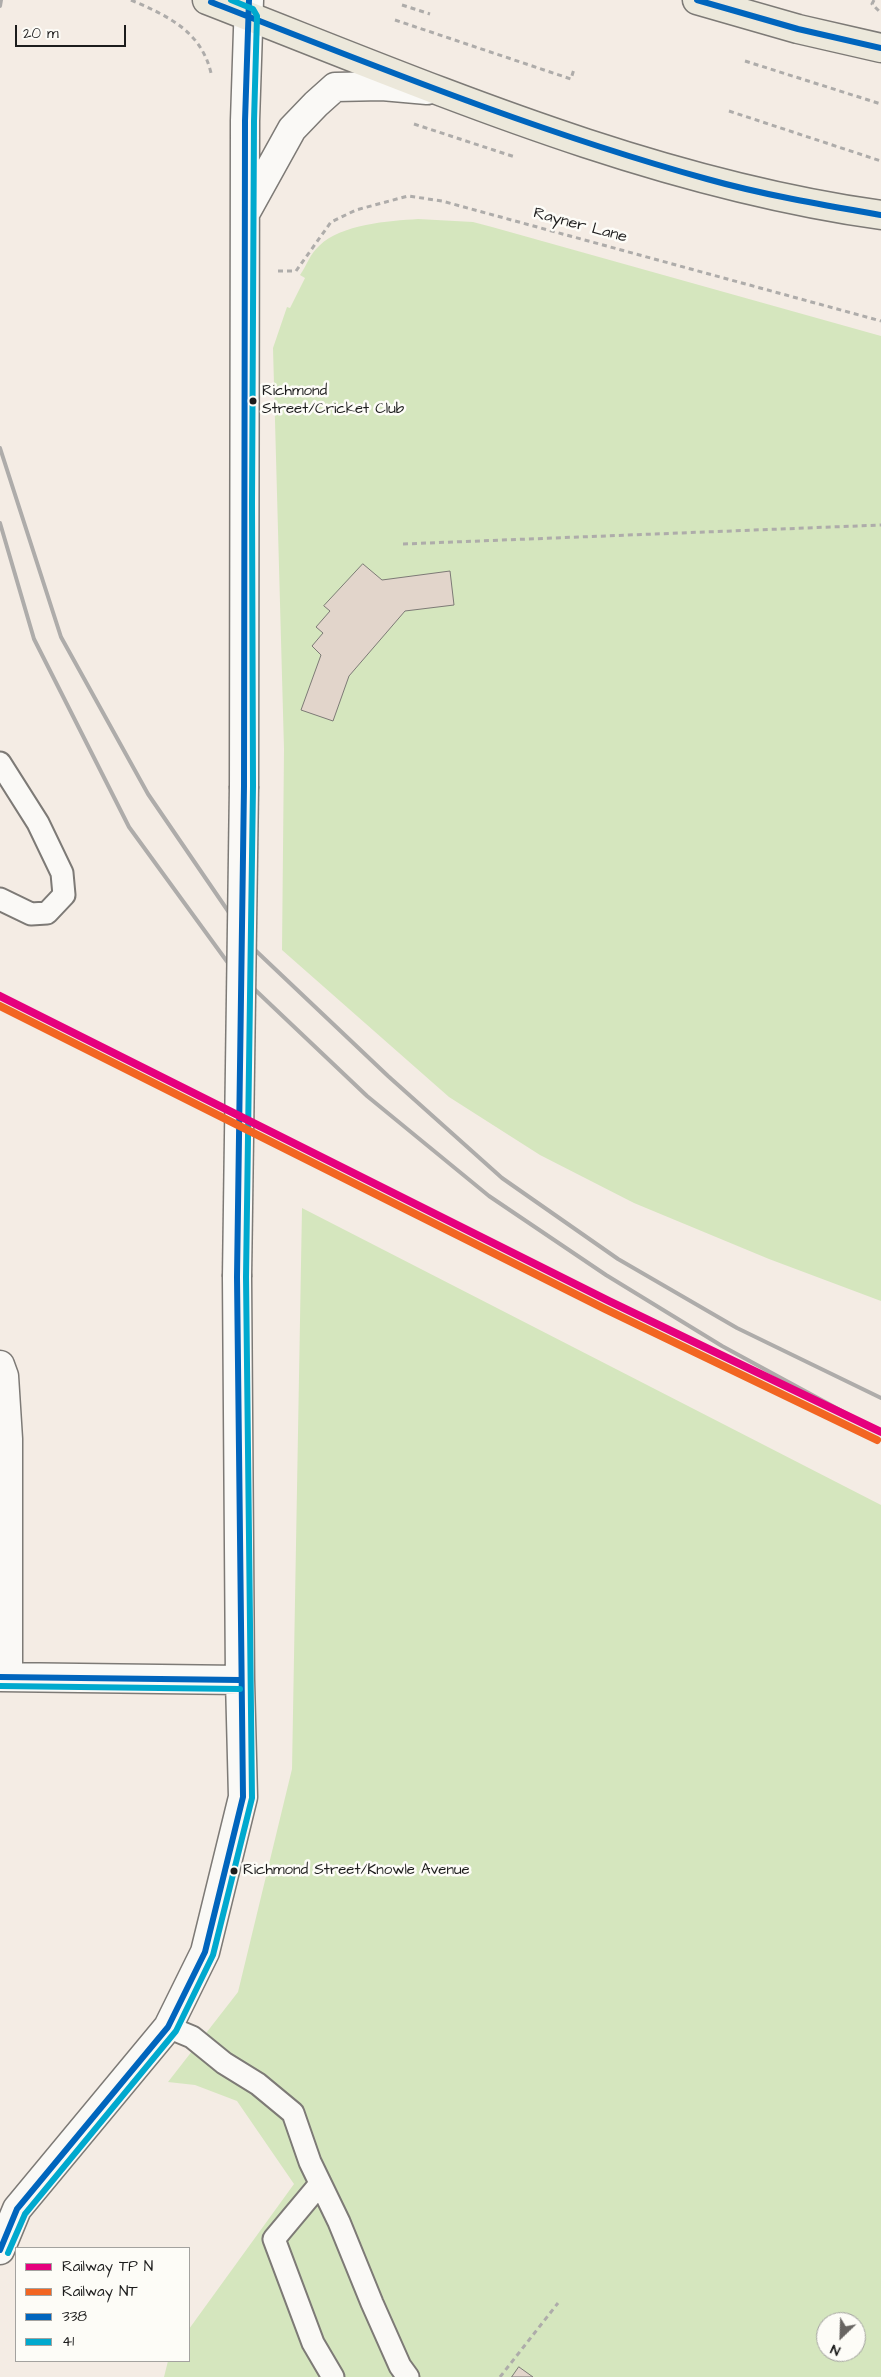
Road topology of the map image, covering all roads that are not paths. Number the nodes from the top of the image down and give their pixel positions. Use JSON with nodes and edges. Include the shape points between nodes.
{"nodes":[{"id":1,"x":207,"y":0,"type":"edge"},
{"id":2,"x":697,"y":0,"type":"edge"},
{"id":3,"x":248,"y":8,"type":"edge"},
{"id":4,"x":881,"y":48,"type":"edge"},
{"id":5,"x":437,"y":91,"type":"junction"},
{"id":6,"x":245,"y":213,"type":"junction"},
{"id":7,"x":881,"y":215,"type":"edge"},
{"id":8,"x":0,"y":763,"type":"edge"},
{"id":9,"x":0,"y":898,"type":"edge"},
{"id":10,"x":1,"y":1373,"type":"edge"},
{"id":11,"x":4,"y":1677,"type":"edge"},
{"id":12,"x":240,"y":1680,"type":"junction"},
{"id":13,"x":168,"y":2028,"type":"junction"},
{"id":14,"x":320,"y":2184,"type":"junction"},
{"id":15,"x":0,"y":2250,"type":"edge"},
{"id":16,"x":333,"y":2377,"type":"edge"},
{"id":17,"x":408,"y":2377,"type":"edge"}],
"edges":[{"from":1,"to":3,"type":"highway"},
{"from":2,"to":4,"type":"highway","via":[[798,29]]},
{"from":3,"to":5,"type":"highway"},
{"from":3,"to":6,"type":"street"},
{"from":5,"to":6,"type":"street","via":[[382,86],[335,87],[292,129]]},
{"from":5,"to":7,"type":"highway","via":[[649,164],[819,206]]},
{"from":6,"to":12,"type":"street","bridge":true,"via":[[244,786],[237,1277]]},
{"from":8,"to":9,"type":"lane","via":[[38,823],[62,873],[64,895],[47,913],[31,914]]},
{"from":10,"to":11,"type":"street","via":[[8,1439]]},
{"from":11,"to":12,"type":"street"},
{"from":12,"to":13,"type":"street","via":[[243,1797],[205,1952]]},
{"from":13,"to":14,"type":"lane","via":[[192,2037],[293,2113]]},
{"from":13,"to":15,"type":"street","via":[[16,2209]]},
{"from":14,"to":16,"type":"lane","via":[[274,2240],[313,2343]]},
{"from":14,"to":17,"type":"lane","via":[[400,2366]]}]}
